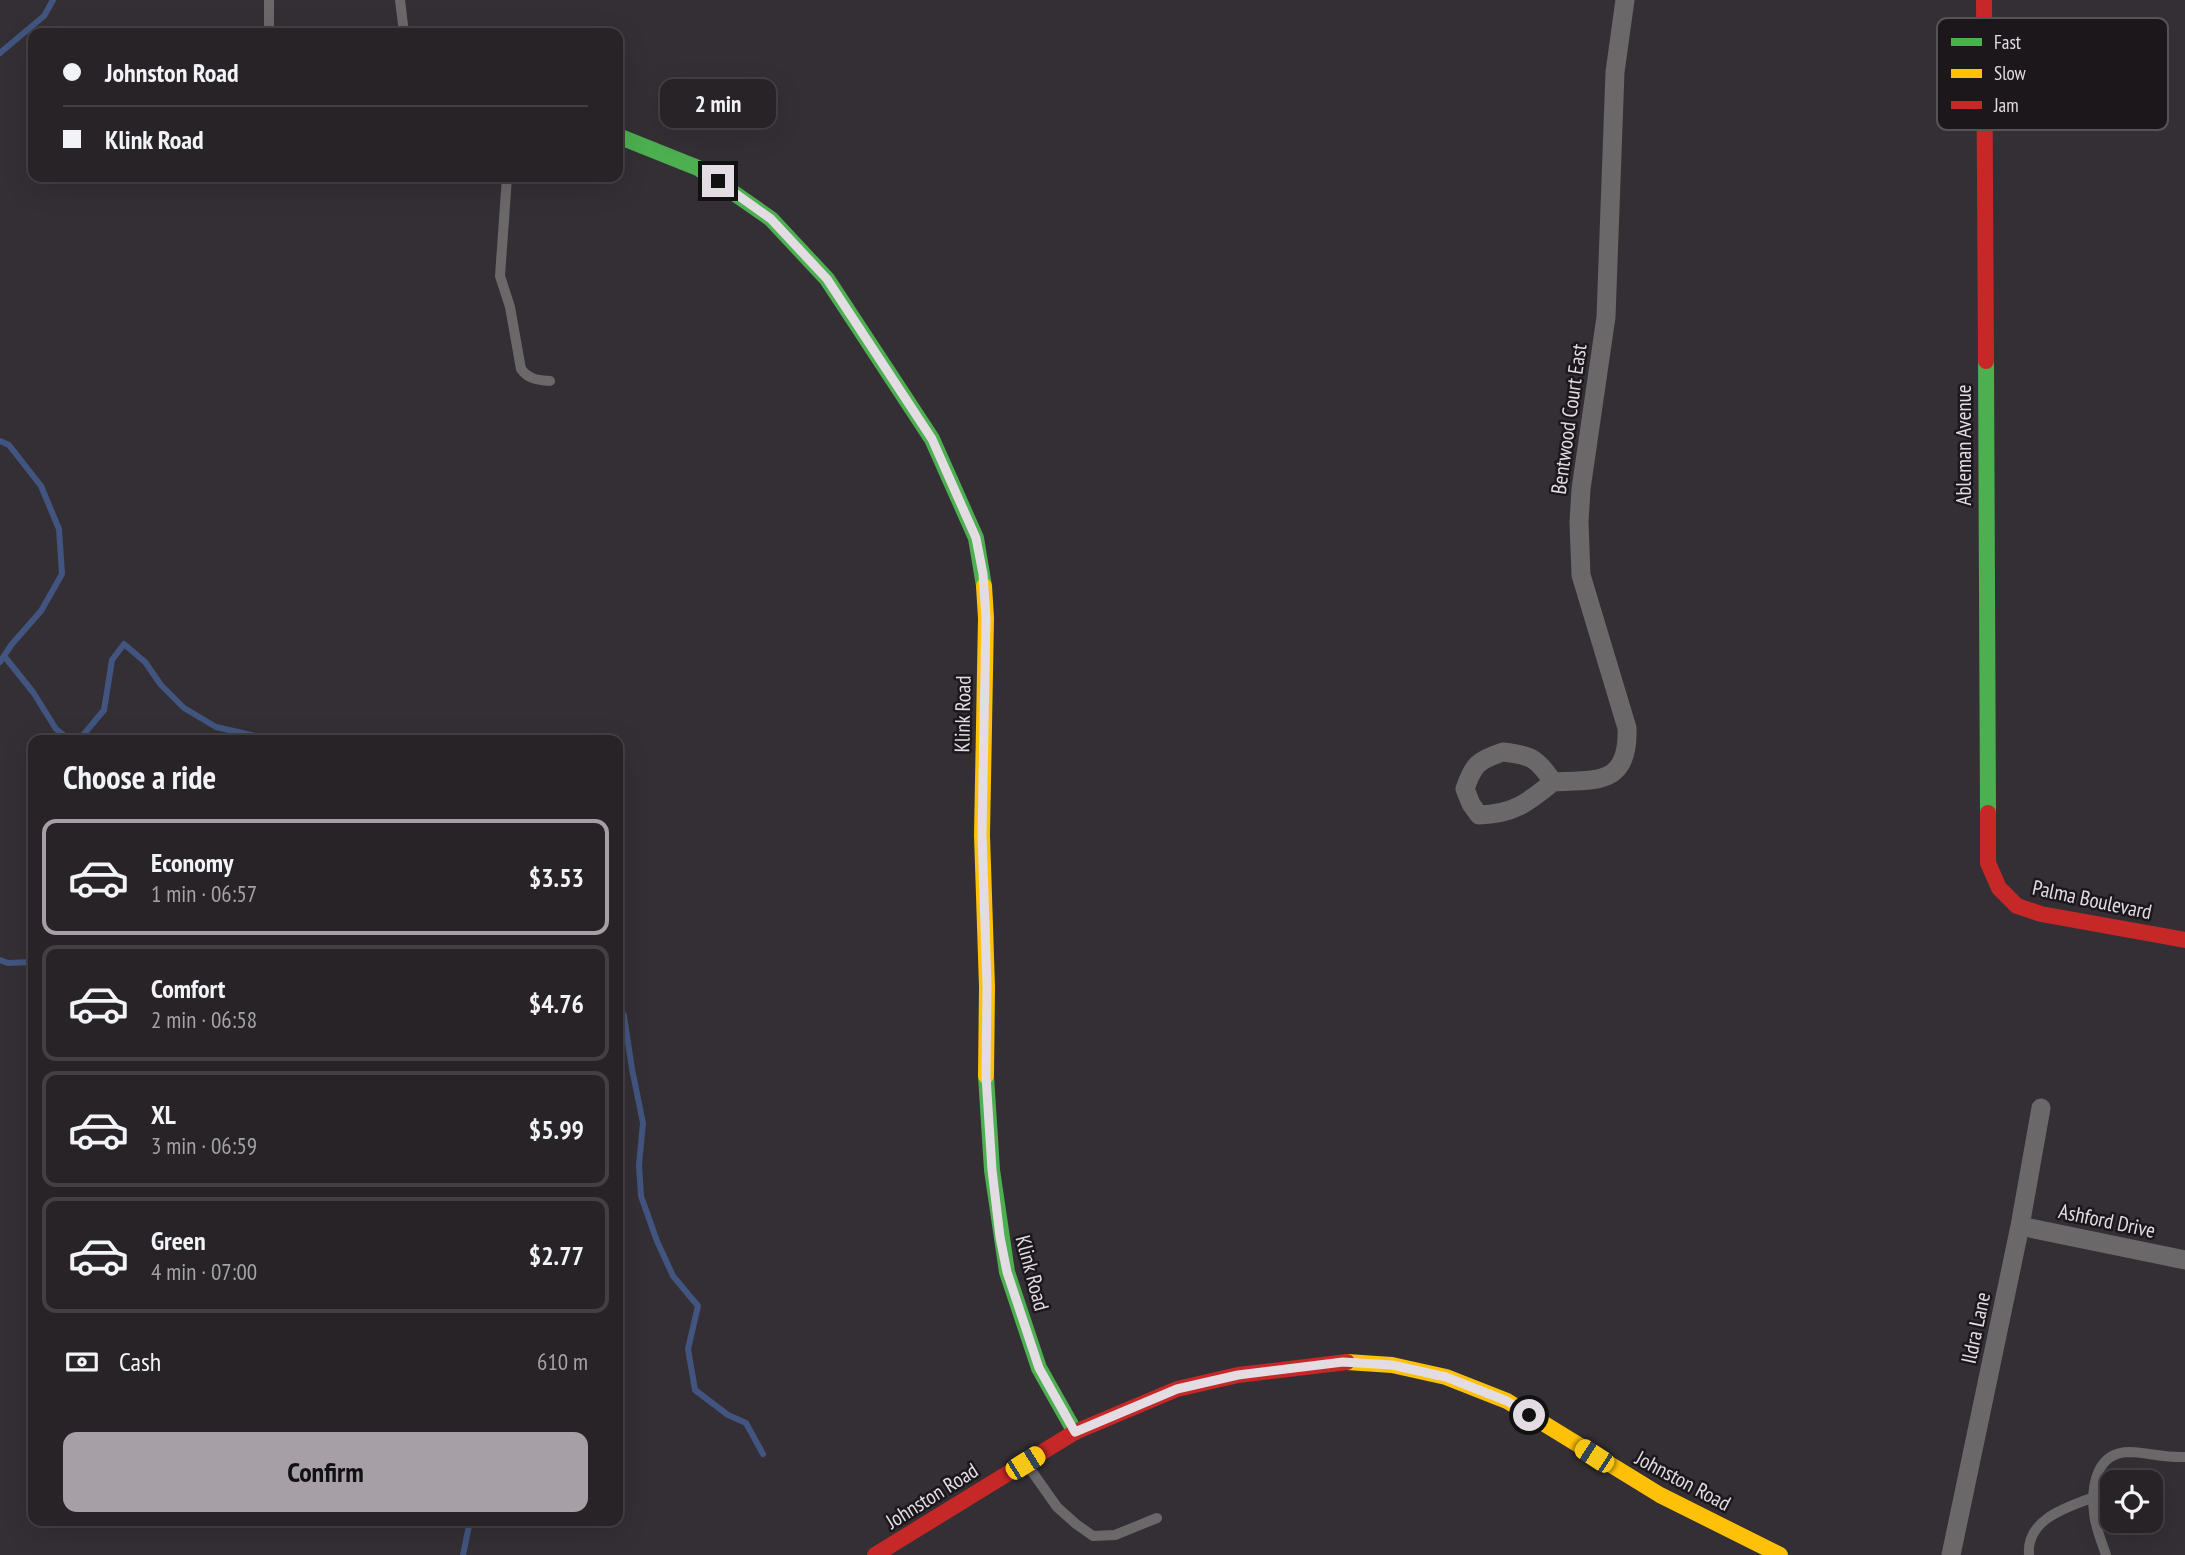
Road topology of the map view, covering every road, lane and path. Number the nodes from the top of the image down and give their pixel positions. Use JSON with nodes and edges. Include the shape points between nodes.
{"nodes":[{"id":1,"x":269,"y":0,"type":"edge"},
{"id":2,"x":400,"y":0,"type":"edge"},
{"id":3,"x":1625,"y":0,"type":"edge"},
{"id":4,"x":1984,"y":0,"type":"edge"},
{"id":5,"x":1984,"y":18,"type":"edge"},
{"id":6,"x":269,"y":28,"type":"edge"},
{"id":7,"x":403,"y":28,"type":"edge"},
{"id":8,"x":1984,"y":130,"type":"edge"},
{"id":9,"x":623,"y":138,"type":"edge"},
{"id":10,"x":507,"y":182,"type":"edge"},
{"id":11,"x":550,"y":381,"type":"dead end"},
{"id":12,"x":1553,"y":782,"type":"dead end"},
{"id":13,"x":1999,"y":888,"type":"joint"},
{"id":14,"x":2185,"y":940,"type":"edge"},
{"id":15,"x":2040,"y":1108,"type":"dead end"},
{"id":16,"x":2020,"y":1226,"type":"junction"},
{"id":17,"x":2185,"y":1260,"type":"edge"},
{"id":18,"x":1075,"y":1432,"type":"junction"},
{"id":19,"x":2185,"y":1457,"type":"edge"},
{"id":20,"x":1025,"y":1463,"type":"junction"},
{"id":21,"x":2094,"y":1497,"type":"junction"},
{"id":22,"x":1157,"y":1518,"type":"dead end"},
{"id":23,"x":876,"y":1555,"type":"edge"},
{"id":24,"x":1780,"y":1555,"type":"edge"},
{"id":25,"x":1951,"y":1555,"type":"edge"},
{"id":26,"x":2029,"y":1555,"type":"edge"},
{"id":27,"x":2106,"y":1555,"type":"edge"}],
"edges":[{"from":1,"to":6,"type":"lane"},
{"from":2,"to":7,"type":"lane"},
{"from":3,"to":12,"type":"street","name":"Bentwood Court East","via":[[1615,72],[1606,317],[1578,522],[1581,575],[1628,742],[1619,769],[1600,780]]},
{"from":4,"to":5,"type":"street","name":"Ableman Avenue"},
{"from":8,"to":13,"type":"street","name":"Ableman Avenue","via":[[1986,828],[1988,863]]},
{"from":9,"to":18,"type":"street","name":"Klink Road","via":[[698,168],[728,188],[771,219],[827,279],[932,439],[976,538],[986,618],[982,835],[992,1170],[1007,1272],[1039,1368]]},
{"from":10,"to":11,"type":"lane","via":[[500,276],[522,369],[534,380]]},
{"from":13,"to":14,"type":"street","name":"Palma Boulevard","via":[[2017,906],[2041,914]]},
{"from":15,"to":16,"type":"street","name":"Ildra Lane"},
{"from":16,"to":17,"type":"street","name":"Ashford Drive"},
{"from":16,"to":25,"type":"street","name":"Ildra Lane"},
{"from":18,"to":20,"type":"street","name":"Johnston Road"},
{"from":18,"to":24,"type":"street","name":"Johnston Road","via":[[1177,1389],[1238,1375],[1343,1362],[1392,1365],[1446,1377],[1507,1401],[1660,1495]]},
{"from":19,"to":21,"type":"lane","via":[[2128,1452],[2108,1458],[2094,1477]]},
{"from":20,"to":22,"type":"lane","via":[[1057,1507],[1093,1536],[1115,1535]]},
{"from":20,"to":23,"type":"street","name":"Johnston Road"},
{"from":21,"to":26,"type":"lane","via":[[2058,1510],[2040,1524],[2028,1544]]},
{"from":21,"to":27,"type":"lane","via":[[2094,1515]]}]}
